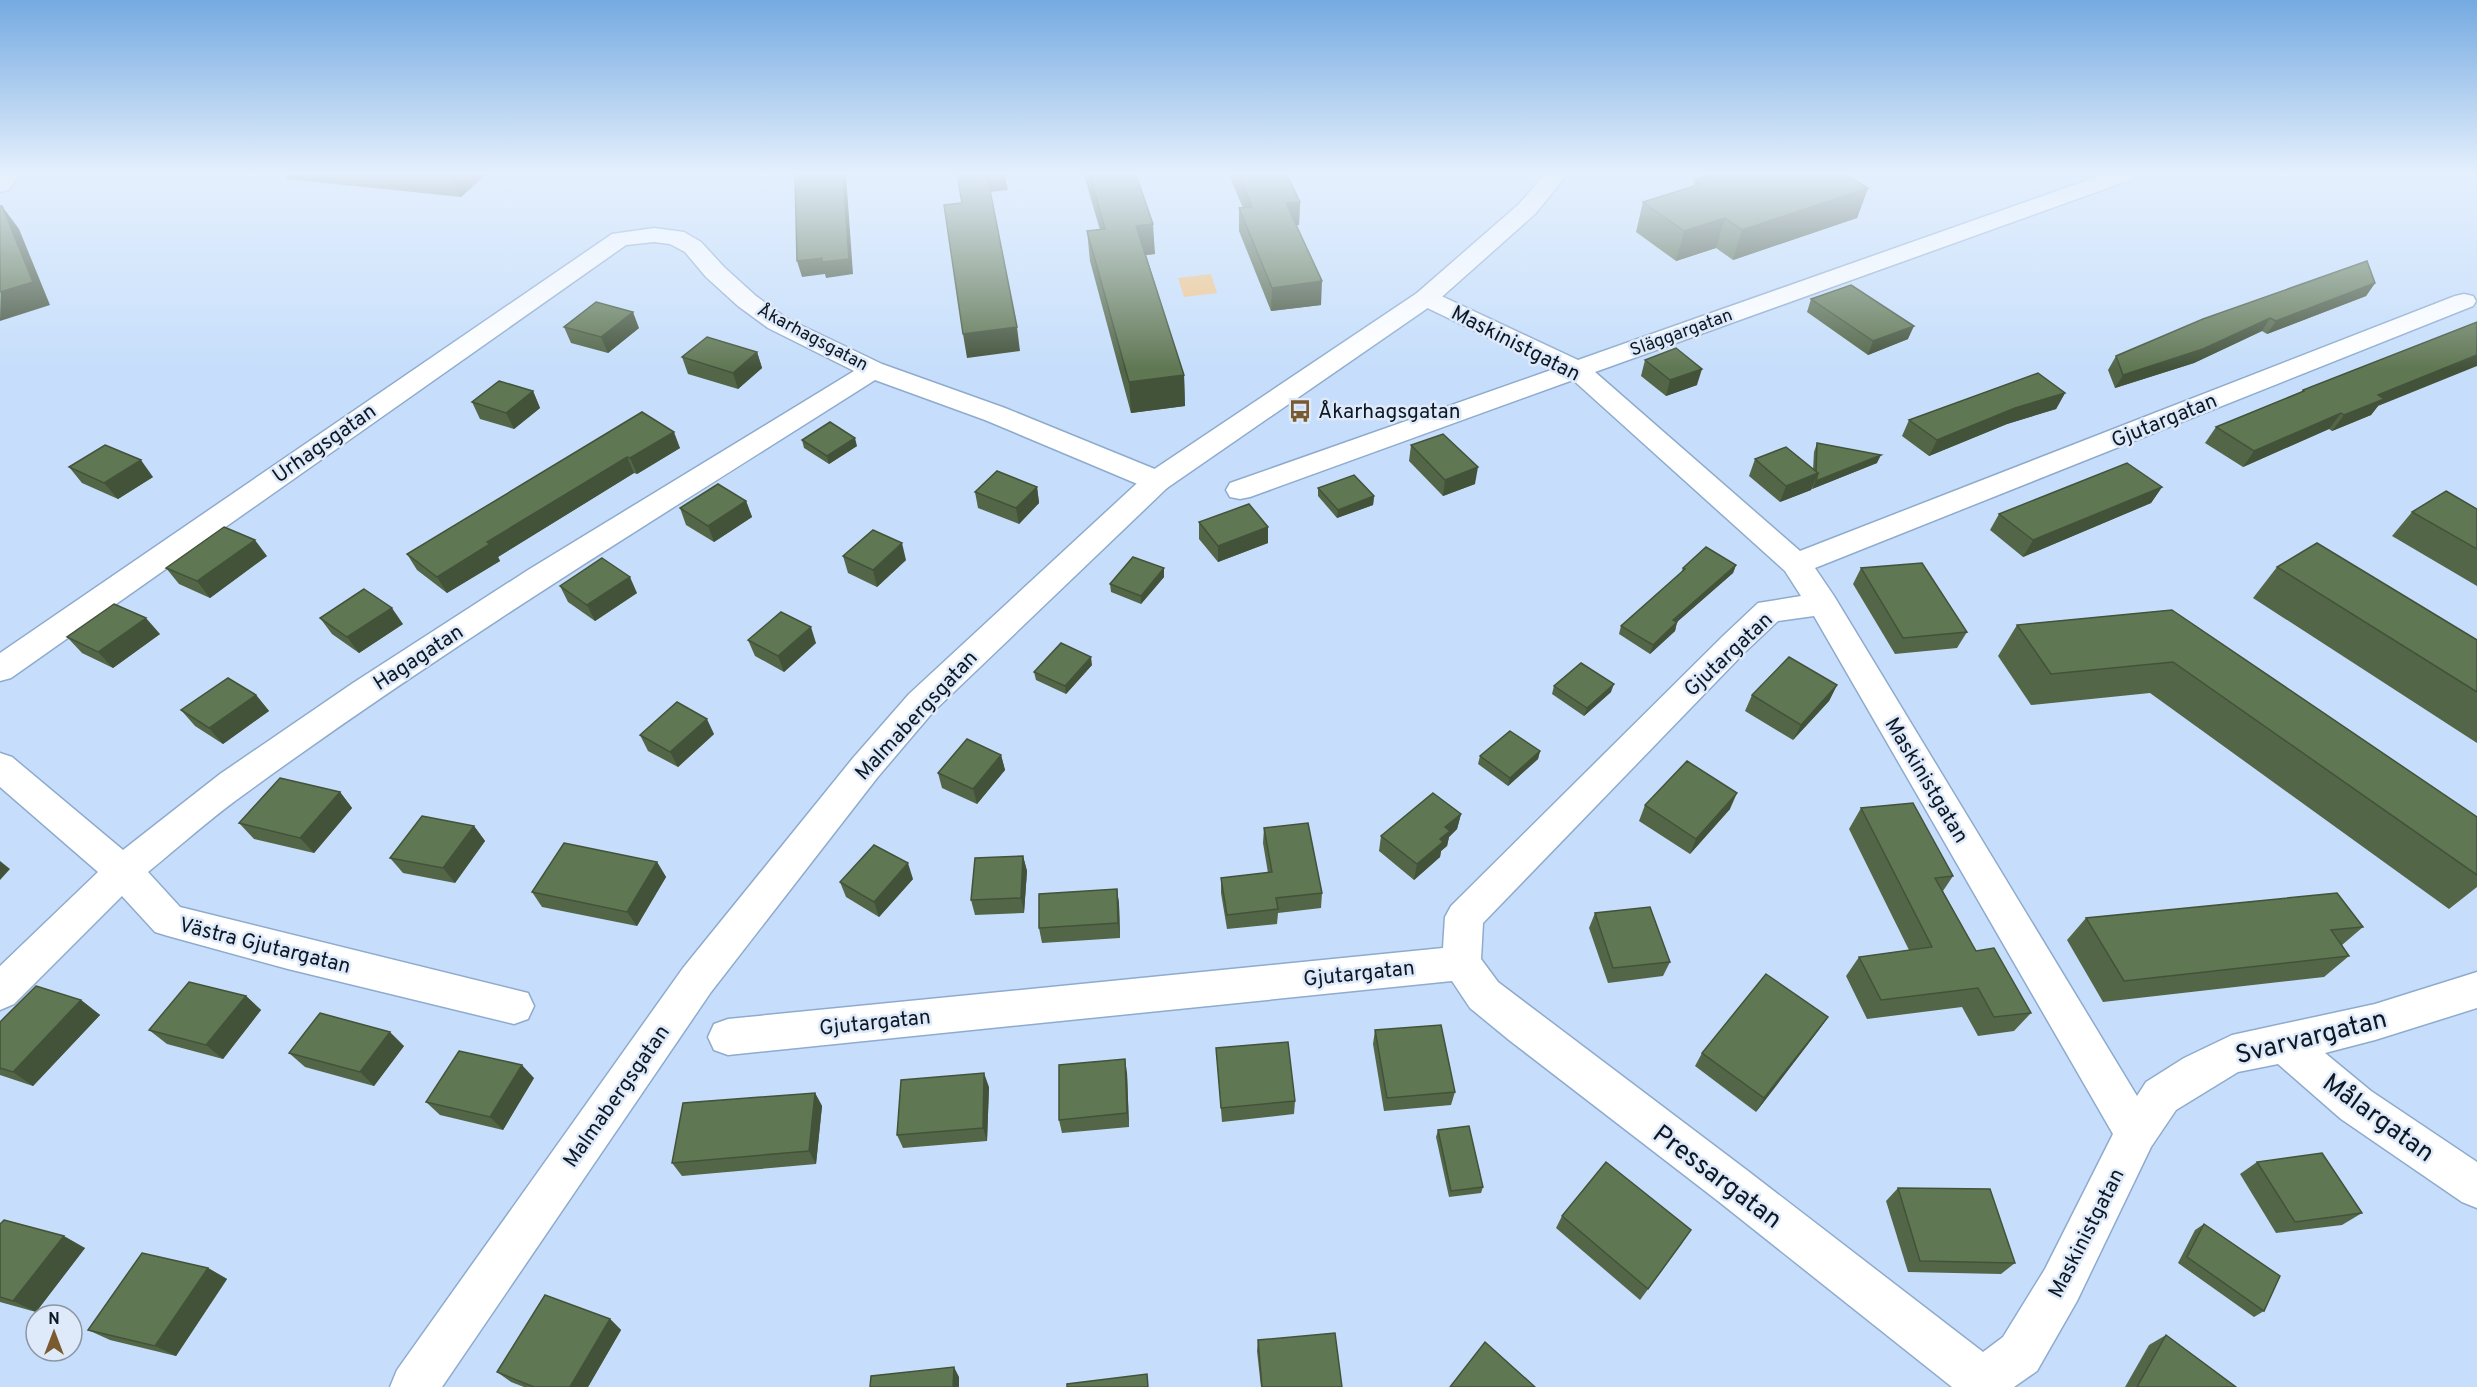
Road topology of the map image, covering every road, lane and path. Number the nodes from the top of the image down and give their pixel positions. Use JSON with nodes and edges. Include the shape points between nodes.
{"nodes":[{"id":1,"x":619,"y":240,"type":"edge"},
{"id":2,"x":681,"y":240,"type":"edge"},
{"id":3,"x":1492,"y":240,"type":"edge"},
{"id":4,"x":1940,"y":240,"type":"edge"},
{"id":5,"x":1426,"y":298,"type":"junction"},
{"id":6,"x":2464,"y":301,"type":"dead end"},
{"id":7,"x":1576,"y":369,"type":"junction"},
{"id":8,"x":873,"y":370,"type":"junction"},
{"id":9,"x":1157,"y":481,"type":"junction"},
{"id":10,"x":1240,"y":490,"type":"dead end"},
{"id":11,"x":1796,"y":564,"type":"junction"},
{"id":12,"x":1823,"y":604,"type":"junction"},
{"id":13,"x":0,"y":669,"type":"edge"},
{"id":14,"x":0,"y":767,"type":"edge"},
{"id":15,"x":123,"y":871,"type":"junction"},
{"id":16,"x":1461,"y":963,"type":"junction"},
{"id":17,"x":2477,"y":990,"type":"edge"},
{"id":18,"x":0,"y":992,"type":"edge"},
{"id":19,"x":514,"y":1006,"type":"dead end"},
{"id":20,"x":728,"y":1037,"type":"dead end"},
{"id":21,"x":2284,"y":1044,"type":"junction"},
{"id":22,"x":2136,"y":1133,"type":"junction"},
{"id":23,"x":2477,"y":1186,"type":"edge"},
{"id":24,"x":1983,"y":1384,"type":"edge"},
{"id":25,"x":414,"y":1387,"type":"edge"}],
"edges":[{"from":1,"to":13,"type":"street","name":"Urhagsgatan"},
{"from":2,"to":8,"type":"street","name":"Åkarhagsgatan","via":[[693,247],[747,302],[777,323]]},
{"from":3,"to":5,"type":"street","name":"Malmabergsgatan"},
{"from":4,"to":7,"type":"street","name":"Släggargatan"},
{"from":5,"to":7,"type":"street","name":"Maskinistgatan"},
{"from":5,"to":9,"type":"street","name":"Malmabergsgatan"},
{"from":6,"to":11,"type":"street","name":"Gjutargatan"},
{"from":7,"to":10,"type":"street","name":"Släggargatan"},
{"from":7,"to":11,"type":"street","name":"Maskinistgatan"},
{"from":8,"to":9,"type":"street","name":"Åkarhagsgatan","via":[[995,414]]},
{"from":8,"to":15,"type":"street","name":"Hagagatan","via":[[539,578],[365,692],[232,784]]},
{"from":9,"to":25,"type":"street","name":"Malmabergsgatan","via":[[921,703],[866,768],[697,980]]},
{"from":11,"to":12,"type":"street","name":"Maskinistgatan"},
{"from":12,"to":16,"type":"street","name":"Gjutargatan","via":[[1769,610],[1734,644],[1464,917]]},
{"from":12,"to":22,"type":"street","name":"Maskinistgatan"},
{"from":14,"to":15,"type":"street","name":"Västra Gjutargatan"},
{"from":15,"to":18,"type":"street","name":"Hagagatan"},
{"from":15,"to":19,"type":"street","name":"Västra Gjutargatan","via":[[168,920]]},
{"from":16,"to":20,"type":"street","name":"Gjutargatan"},
{"from":16,"to":24,"type":"street","name":"Pressargatan","via":[[1484,995],[1523,1027],[1733,1186]]},
{"from":17,"to":21,"type":"street","name":"Svarvargatan","via":[[2375,1022]]},
{"from":21,"to":22,"type":"street","name":"Svarvargatan","via":[[2232,1054],[2198,1072],[2161,1096]]},
{"from":21,"to":23,"type":"street","name":"Målargatan","via":[[2356,1105]]},
{"from":22,"to":24,"type":"street","name":"Maskinistgatan","via":[[2061,1286],[2020,1354]]}]}
